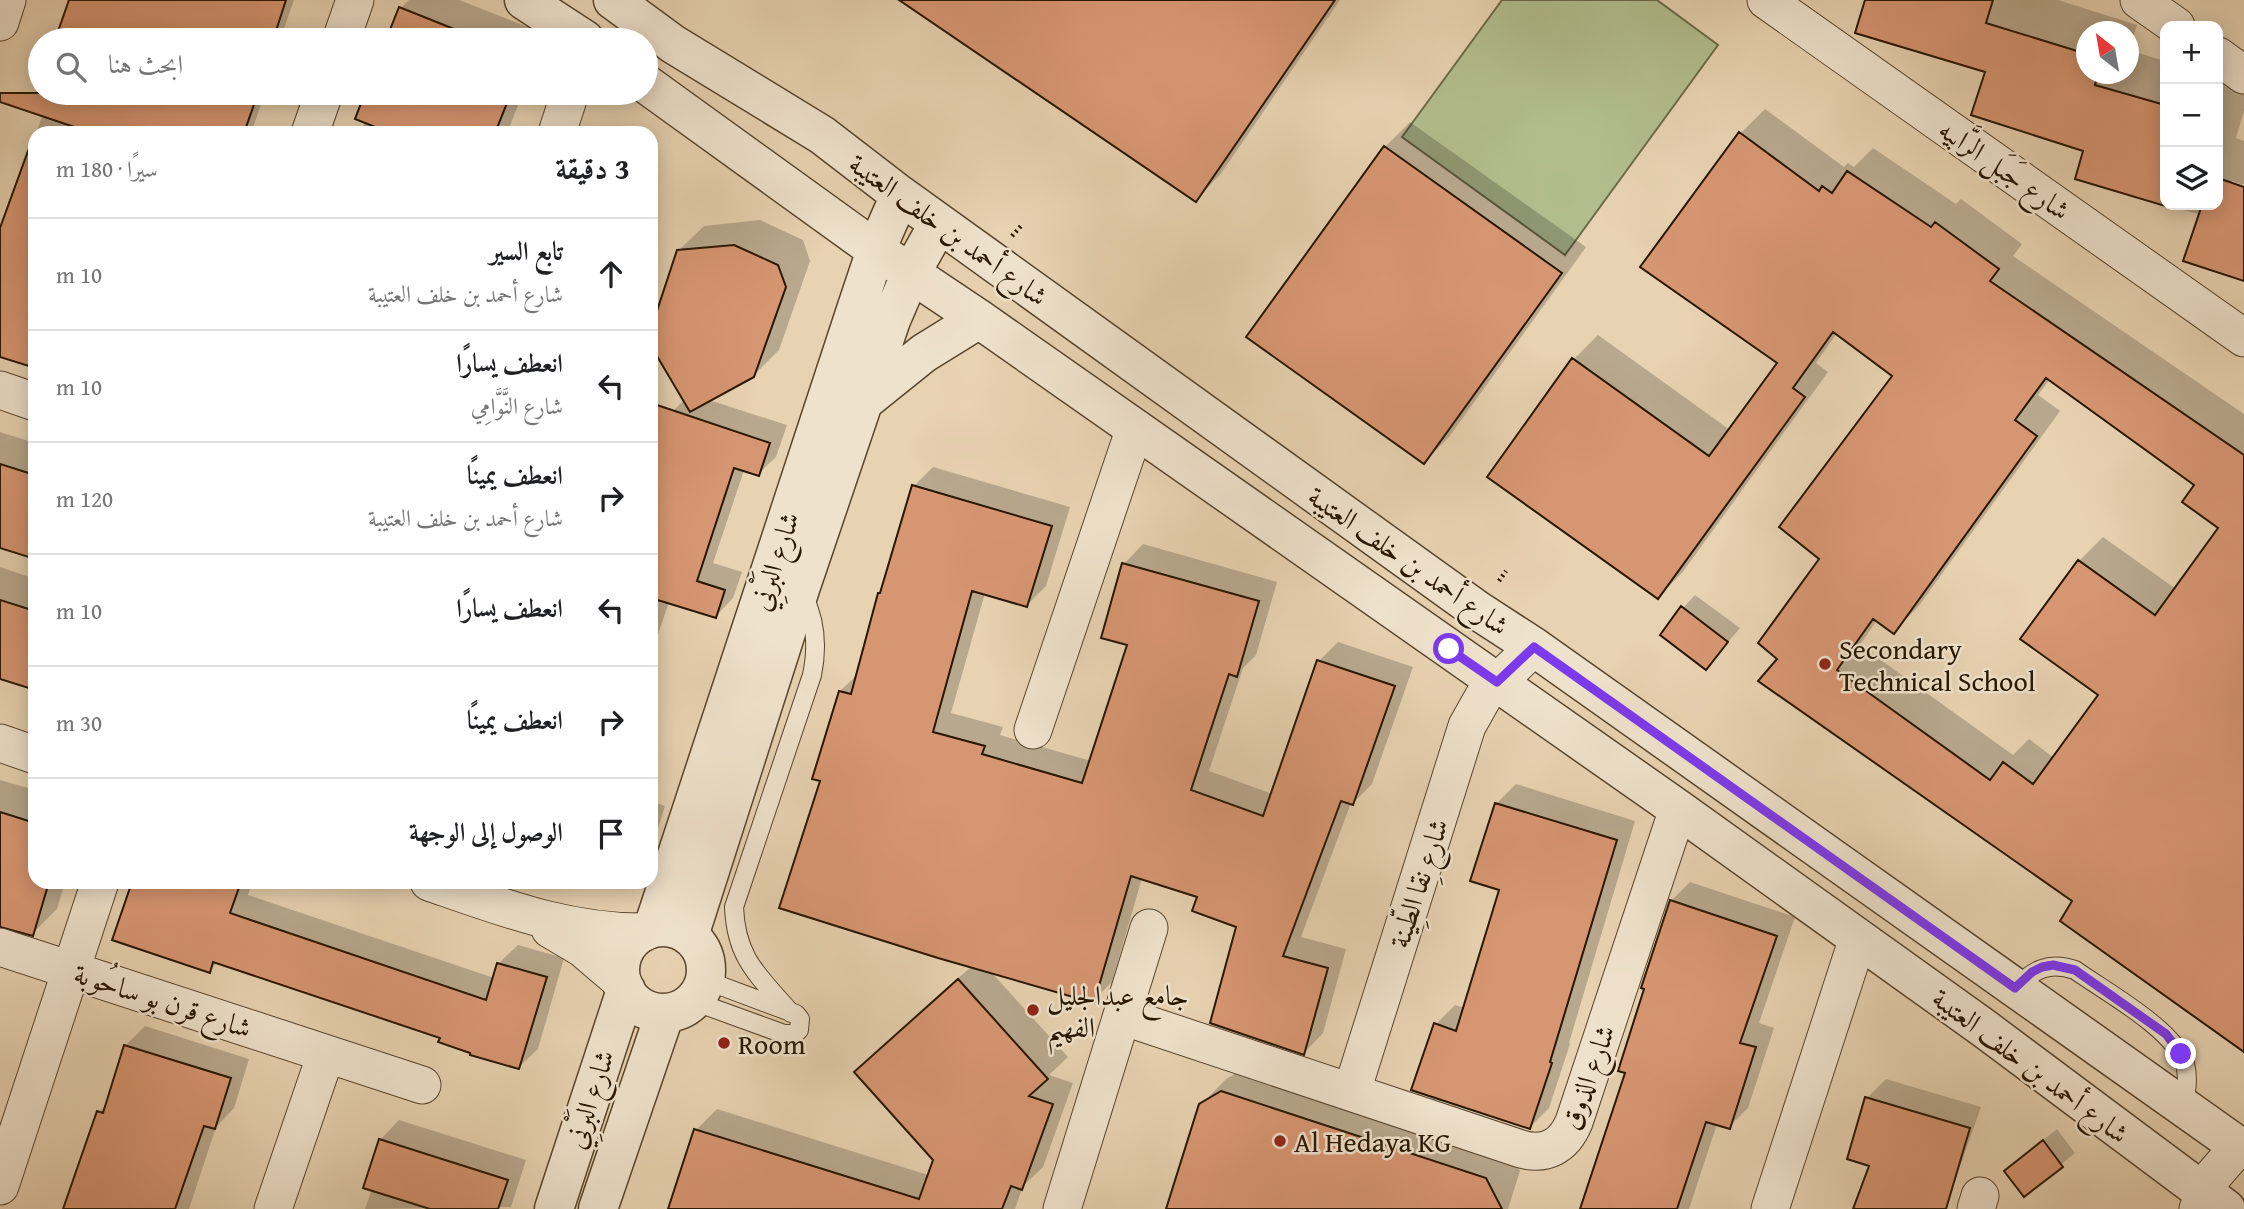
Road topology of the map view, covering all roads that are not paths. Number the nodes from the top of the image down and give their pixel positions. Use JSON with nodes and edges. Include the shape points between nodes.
{"nodes":[{"id":1,"x":7,"y":0,"type":"edge"},
{"id":2,"x":355,"y":0,"type":"edge"},
{"id":3,"x":524,"y":0,"type":"edge"},
{"id":4,"x":1766,"y":0,"type":"edge"},
{"id":5,"x":2139,"y":0,"type":"edge"},
{"id":6,"x":629,"y":7,"type":"edge"},
{"id":7,"x":2169,"y":21,"type":"edge"},
{"id":8,"x":0,"y":22,"type":"edge"},
{"id":9,"x":345,"y":28,"type":"edge"},
{"id":10,"x":567,"y":28,"type":"edge"},
{"id":11,"x":654,"y":28,"type":"edge"},
{"id":12,"x":658,"y":31,"type":"edge"},
{"id":13,"x":2223,"y":60,"type":"edge"},
{"id":14,"x":2244,"y":75,"type":"edge"},
{"id":15,"x":658,"y":93,"type":"edge"},
{"id":16,"x":320,"y":105,"type":"edge"},
{"id":17,"x":566,"y":105,"type":"edge"},
{"id":18,"x":312,"y":126,"type":"edge"},
{"id":19,"x":558,"y":126,"type":"edge"},
{"id":20,"x":900,"y":195,"type":"junction"},
{"id":21,"x":939,"y":223,"type":"junction"},
{"id":22,"x":876,"y":250,"type":"junction"},
{"id":23,"x":911,"y":273,"type":"junction"},
{"id":24,"x":979,"y":319,"type":"junction"},
{"id":25,"x":2244,"y":338,"type":"edge"},
{"id":26,"x":0,"y":390,"type":"edge"},
{"id":27,"x":28,"y":400,"type":"edge"},
{"id":28,"x":863,"y":402,"type":"junction"},
{"id":29,"x":1135,"y":428,"type":"junction"},
{"id":30,"x":800,"y":589,"type":"junction"},
{"id":31,"x":1534,"y":647,"type":"junction"},
{"id":32,"x":1497,"y":682,"type":"junction"},
{"id":33,"x":1033,"y":730,"type":"dead end"},
{"id":34,"x":0,"y":743,"type":"edge"},
{"id":35,"x":28,"y":753,"type":"edge"},
{"id":36,"x":1678,"y":808,"type":"junction"},
{"id":37,"x":98,"y":889,"type":"edge"},
{"id":38,"x":450,"y":889,"type":"edge"},
{"id":39,"x":536,"y":918,"type":"junction"},
{"id":40,"x":1149,"y":928,"type":"dead end"},
{"id":41,"x":662,"y":932,"type":"junction"},
{"id":42,"x":1858,"y":938,"type":"junction"},
{"id":43,"x":0,"y":947,"type":"edge"},
{"id":44,"x":71,"y":970,"type":"junction"},
{"id":45,"x":624,"y":987,"type":"junction"},
{"id":46,"x":2015,"y":988,"type":"junction"},
{"id":47,"x":688,"y":998,"type":"junction"},
{"id":48,"x":791,"y":1013,"type":"junction"},
{"id":49,"x":1122,"y":1016,"type":"junction"},
{"id":50,"x":326,"y":1054,"type":"junction"},
{"id":51,"x":595,"y":1078,"type":"junction"},
{"id":52,"x":422,"y":1085,"type":"dead end"},
{"id":53,"x":1352,"y":1091,"type":"junction"},
{"id":54,"x":2183,"y":1107,"type":"junction"},
{"id":55,"x":2242,"y":1146,"type":"edge"},
{"id":56,"x":0,"y":1186,"type":"edge"},
{"id":57,"x":603,"y":1203,"type":"edge"},
{"id":58,"x":2209,"y":1204,"type":"edge"},
{"id":59,"x":273,"y":1209,"type":"edge"},
{"id":60,"x":554,"y":1209,"type":"edge"},
{"id":61,"x":1062,"y":1209,"type":"edge"},
{"id":62,"x":1770,"y":1209,"type":"edge"}],
"edges":[{"from":1,"to":8,"type":"street"},
{"from":2,"to":9,"type":"street"},
{"from":3,"to":10,"type":"street"},
{"from":4,"to":25,"type":"street","name":"شارع جَبَل الرَّابيه"},
{"from":5,"to":7,"type":"street"},
{"from":6,"to":11,"type":"street","name":"شارع أحمد بن خلف العتيبة"},
{"from":12,"to":20,"type":"street","name":"شارع أحمد بن خلف العتيبة","via":[[822,135]]},
{"from":13,"to":14,"type":"street"},
{"from":15,"to":22,"type":"street","name":"شارع أحمد بن خلف العتيبة"},
{"from":16,"to":18,"type":"street"},
{"from":17,"to":19,"type":"street"},
{"from":20,"to":21,"type":"street","name":"شارع أحمد بن خلف العتيبة"},
{"from":20,"to":22,"type":"street","name":"شارع البَرْنِي"},
{"from":21,"to":23,"type":"street","name":"شارع البَرْنِي"},
{"from":21,"to":31,"type":"street","name":"شارع أحمد بن خلف العتيبة"},
{"from":22,"to":23,"type":"street","name":"شارع أحمد بن خلف العتيبة"},
{"from":22,"to":41,"type":"street","name":"شارع البَرْنِي"},
{"from":23,"to":24,"type":"street","name":"شارع أحمد بن خلف العتيبة"},
{"from":23,"to":28,"type":"street","name":"شارع البَرْنِي"},
{"from":24,"to":28,"type":"street","via":[[924,353]]},
{"from":24,"to":29,"type":"street","name":"شارع أحمد بن خلف العتيبة"},
{"from":26,"to":27,"type":"street"},
{"from":28,"to":30,"type":"street","name":"شارع البَرْنِي"},
{"from":29,"to":32,"type":"street","name":"شارع أحمد بن خلف العتيبة"},
{"from":29,"to":33,"type":"street"},
{"from":30,"to":41,"type":"street","name":"شارع البَرْنِي"},
{"from":30,"to":48,"type":"lane","via":[[814,622],[816,658],[734,907],[742,951]]},
{"from":31,"to":32,"type":"street","name":"شارع نِقا الطِّينة"},
{"from":31,"to":46,"type":"street","name":"شارع أحمد بن خلف العتيبة"},
{"from":32,"to":36,"type":"street","name":"شارع أحمد بن خلف العتيبة"},
{"from":32,"to":53,"type":"street","name":"شارع نِقا الطِّينة","via":[[1467,726]]},
{"from":34,"to":35,"type":"street"},
{"from":36,"to":42,"type":"street","name":"شارع أحمد بن خلف العتيبة"},
{"from":36,"to":53,"type":"street","name":"شارع الذوق","via":[[1574,1122],[1563,1141],[1554,1148],[1532,1152]]},
{"from":37,"to":44,"type":"street"},
{"from":38,"to":39,"type":"street"},
{"from":39,"to":41,"type":"street","via":[[598,931]]},
{"from":39,"to":45,"type":"street","via":[[582,948]]},
{"from":40,"to":49,"type":"street"},
{"from":41,"to":45,"type":"street","via":[[632,940],[624,954]]},
{"from":41,"to":47,"type":"street","via":[[702,951],[705,960]]},
{"from":42,"to":58,"type":"street","name":"شارع أحمد بن خلف العتيبة","via":[[1985,1028]]},
{"from":42,"to":62,"type":"street"},
{"from":43,"to":44,"type":"street","name":"شارع قرن بو ساحُوبة"},
{"from":44,"to":50,"type":"street","name":"شارع قرن بو ساحُوبة"},
{"from":44,"to":56,"type":"street"},
{"from":45,"to":47,"type":"street","via":[[653,1012]]},
{"from":45,"to":51,"type":"street","name":"شارع البَرْنِي"},
{"from":46,"to":54,"type":"street","name":"شارع أحمد بن خلف العتيبة"},
{"from":46,"to":54,"type":"lane","via":[[2042,967],[2064,967],[2155,1026],[2175,1044],[2185,1066]]},
{"from":47,"to":48,"type":"lane"},
{"from":47,"to":48,"type":"lane","via":[[790,1035],[801,1024]]},
{"from":47,"to":57,"type":"street","name":"شارع البَرْنِي"},
{"from":49,"to":53,"type":"street","name":"شارع الذوق"},
{"from":49,"to":61,"type":"street"},
{"from":50,"to":52,"type":"street","name":"شارع قرن بو ساحُوبة"},
{"from":50,"to":59,"type":"street"},
{"from":51,"to":57,"type":"street","via":[[597,1119],[577,1184],[579,1199]]},
{"from":51,"to":60,"type":"street","name":"شارع البَرْنِي"},
{"from":54,"to":55,"type":"street","name":"شارع أحمد بن خلف العتيبة"},
{"from":55,"to":58,"type":"street","name":"شارع أحمد بن خلف العتيبة","via":[[2213,1175]]}]}
